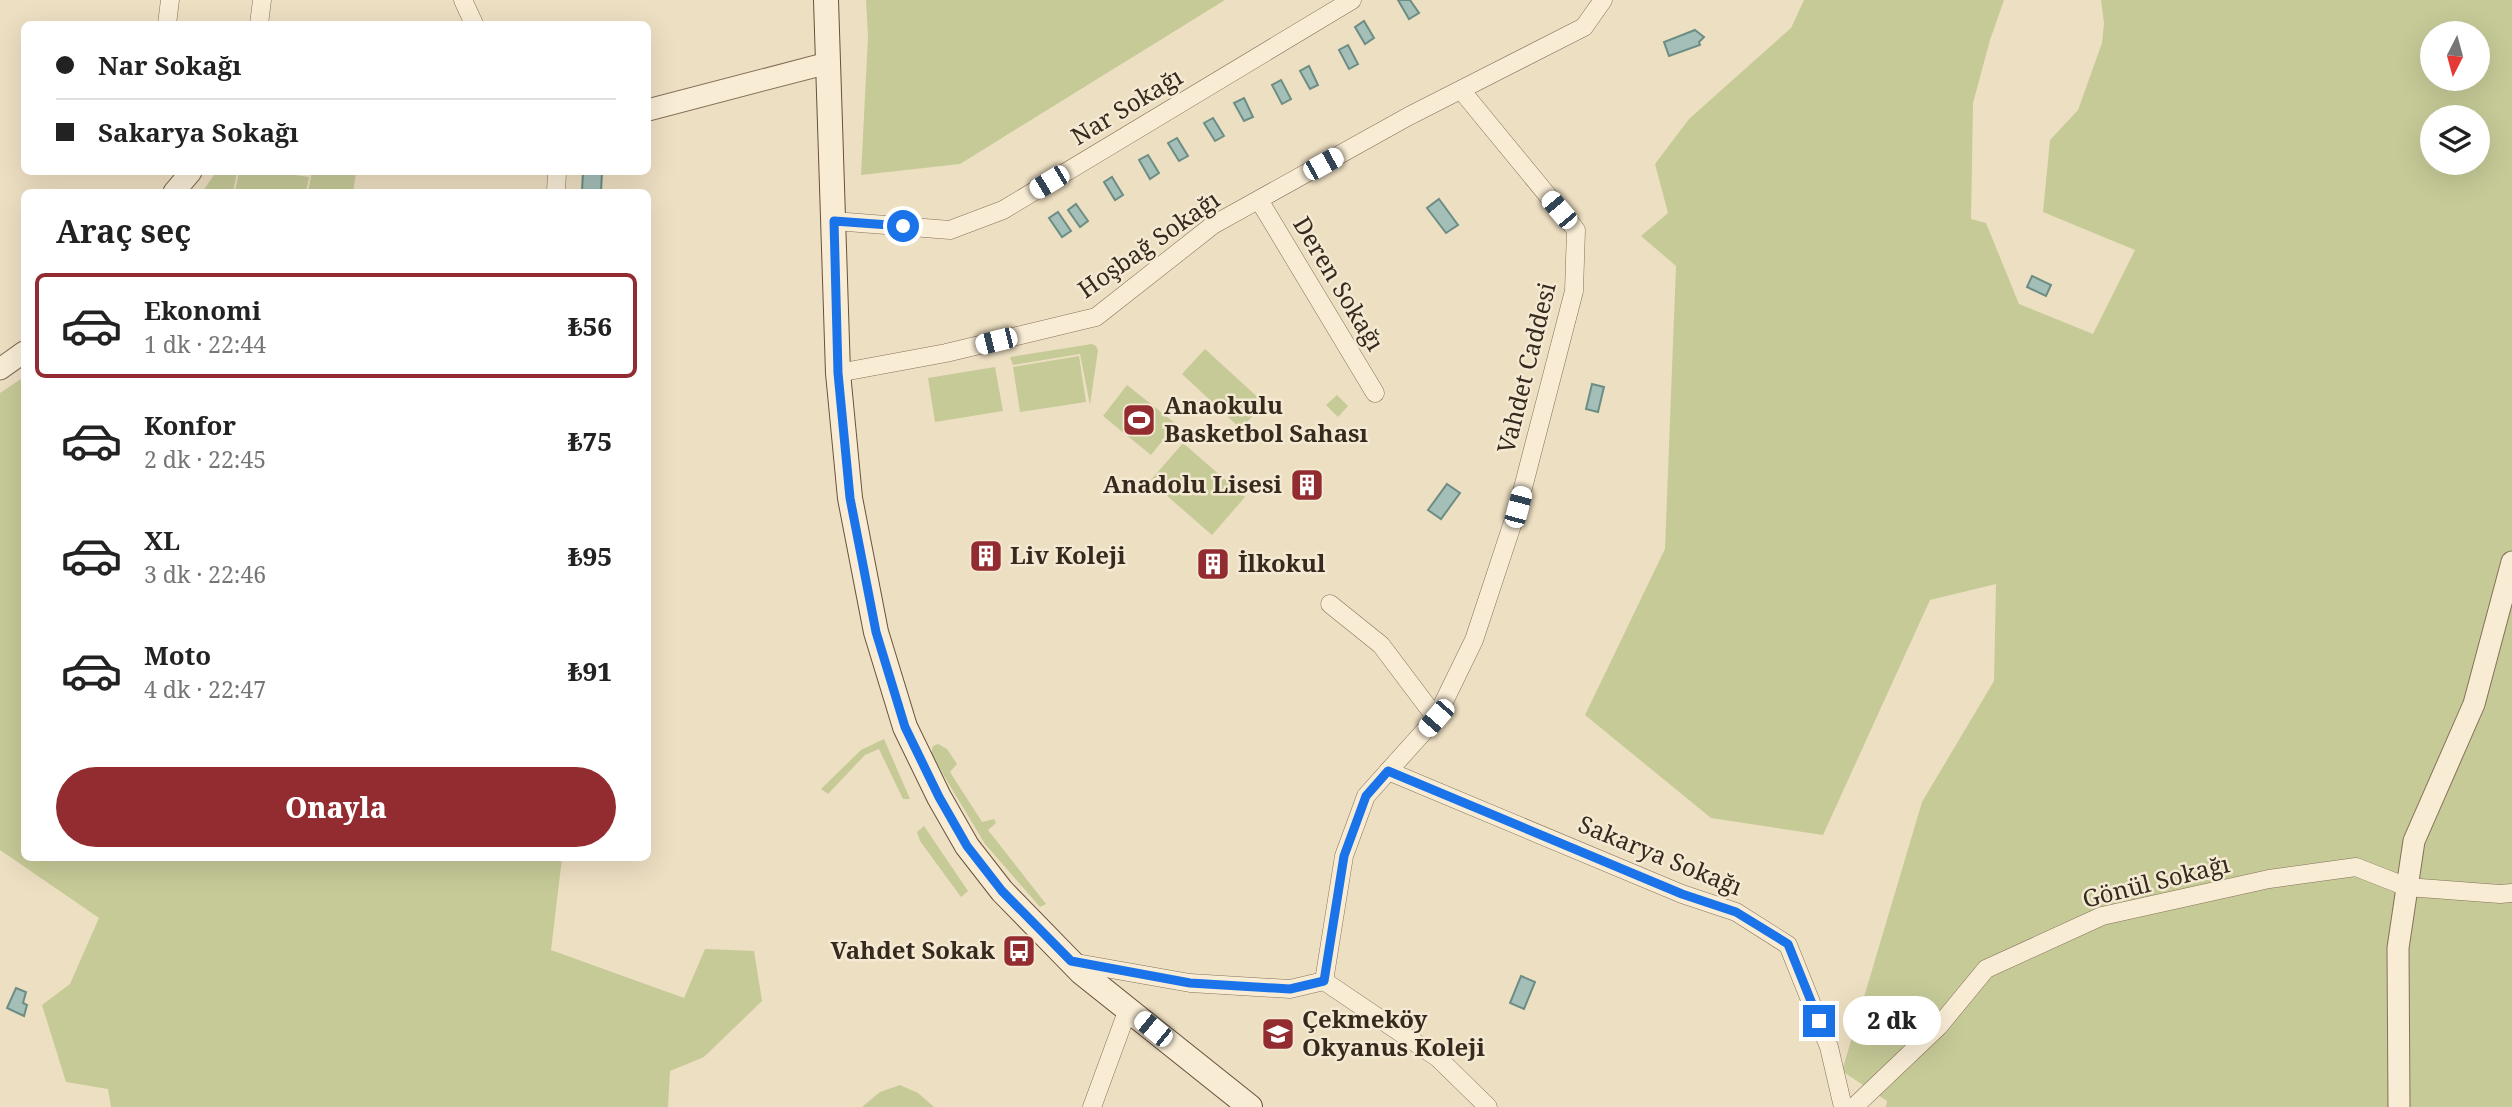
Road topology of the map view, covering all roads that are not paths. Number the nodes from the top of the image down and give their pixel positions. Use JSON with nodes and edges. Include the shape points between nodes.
{"nodes":[{"id":1,"x":170,"y":0,"type":"edge"},
{"id":2,"x":262,"y":0,"type":"edge"},
{"id":3,"x":463,"y":0,"type":"edge"},
{"id":4,"x":826,"y":0,"type":"edge"},
{"id":5,"x":1352,"y":0,"type":"edge"},
{"id":6,"x":1602,"y":0,"type":"edge"},
{"id":7,"x":167,"y":21,"type":"edge"},
{"id":8,"x":259,"y":21,"type":"edge"},
{"id":9,"x":473,"y":21,"type":"edge"},
{"id":10,"x":828,"y":62,"type":"junction"},
{"id":11,"x":1461,"y":90,"type":"junction"},
{"id":12,"x":651,"y":109,"type":"edge"},
{"id":13,"x":188,"y":175,"type":"edge"},
{"id":14,"x":177,"y":189,"type":"edge"},
{"id":15,"x":1259,"y":200,"type":"junction"},
{"id":16,"x":834,"y":221,"type":"junction"},
{"id":17,"x":21,"y":354,"type":"edge"},
{"id":18,"x":0,"y":369,"type":"edge"},
{"id":19,"x":838,"y":373,"type":"junction"},
{"id":20,"x":1375,"y":393,"type":"dead end"},
{"id":21,"x":2512,"y":562,"type":"edge"},
{"id":22,"x":1330,"y":604,"type":"dead end"},
{"id":23,"x":1436,"y":718,"type":"junction"},
{"id":24,"x":1388,"y":771,"type":"junction"},
{"id":25,"x":2407,"y":887,"type":"junction"},
{"id":26,"x":2512,"y":893,"type":"edge"},
{"id":27,"x":1071,"y":961,"type":"junction"},
{"id":28,"x":1324,"y":981,"type":"junction"},
{"id":29,"x":1128,"y":1009,"type":"junction"},
{"id":30,"x":1092,"y":1107,"type":"edge"},
{"id":31,"x":1250,"y":1107,"type":"edge"},
{"id":32,"x":1488,"y":1107,"type":"edge"},
{"id":33,"x":1843,"y":1107,"type":"edge"},
{"id":34,"x":1854,"y":1107,"type":"edge"},
{"id":35,"x":2399,"y":1107,"type":"edge"}],
"edges":[{"from":1,"to":7,"type":"street"},
{"from":2,"to":8,"type":"street"},
{"from":3,"to":9,"type":"street"},
{"from":4,"to":10,"type":"main road"},
{"from":5,"to":16,"type":"street","name":"Nar Sokağı","via":[[1003,210],[950,230]]},
{"from":6,"to":11,"type":"street","name":"Hoşbağ Sokağı","via":[[1584,27]]},
{"from":10,"to":12,"type":"street"},
{"from":10,"to":16,"type":"main road"},
{"from":11,"to":15,"type":"street","name":"Hoşbağ Sokağı"},
{"from":11,"to":23,"type":"street","name":"Vahdet Caddesi","via":[[1576,230],[1574,291],[1518,507],[1474,640]]},
{"from":13,"to":14,"type":"street"},
{"from":15,"to":19,"type":"street","name":"Hoşbağ Sokağı","via":[[1213,225],[1096,317]]},
{"from":15,"to":20,"type":"street","name":"Deren Sokağı"},
{"from":16,"to":19,"type":"main road"},
{"from":17,"to":18,"type":"street"},
{"from":19,"to":27,"type":"main road","via":[[850,498],[876,632],[905,727],[967,846],[1002,891]]},
{"from":21,"to":25,"type":"street","via":[[2474,705],[2414,841]]},
{"from":22,"to":23,"type":"street","via":[[1381,645]]},
{"from":23,"to":24,"type":"street","name":"Vahdet Caddesi"},
{"from":24,"to":28,"type":"street","name":"Vahdet Caddesi","via":[[1366,796],[1344,856]]},
{"from":24,"to":33,"type":"street","name":"Sakarya Sokağı","via":[[1682,894],[1736,912],[1788,944],[1829,1047]]},
{"from":25,"to":26,"type":"street","name":"Gönül Sokağı"},
{"from":25,"to":34,"type":"street","name":"Gönül Sokağı","via":[[2356,867],[2269,879],[2102,916],[1986,969],[1939,1026]]},
{"from":25,"to":35,"type":"street","via":[[2398,948]]},
{"from":27,"to":28,"type":"street","via":[[1190,983],[1290,989]]},
{"from":27,"to":29,"type":"main road"},
{"from":28,"to":32,"type":"street","via":[[1438,1058]]},
{"from":29,"to":30,"type":"street"},
{"from":29,"to":31,"type":"main road"}]}
